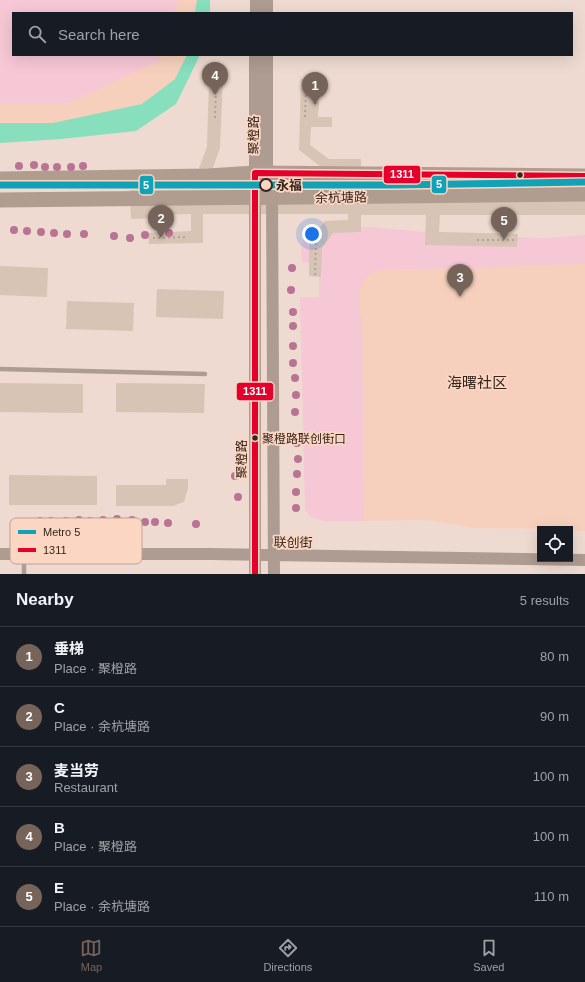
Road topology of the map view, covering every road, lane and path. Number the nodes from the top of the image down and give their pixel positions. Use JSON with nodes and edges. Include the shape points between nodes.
{"nodes":[{"id":1,"x":256,"y":0,"type":"edge"},
{"id":2,"x":267,"y":0,"type":"edge"},
{"id":3,"x":256,"y":12,"type":"edge"},
{"id":4,"x":267,"y":12,"type":"edge"},
{"id":5,"x":255,"y":56,"type":"edge"},
{"id":6,"x":267,"y":56,"type":"edge"},
{"id":7,"x":306,"y":83,"type":"dead end"},
{"id":8,"x":216,"y":84,"type":"dead end"},
{"id":9,"x":305,"y":117,"type":"dead end"},
{"id":10,"x":215,"y":118,"type":"dead end"},
{"id":11,"x":261,"y":173,"type":"junction"},
{"id":12,"x":585,"y":176,"type":"edge"},
{"id":13,"x":0,"y":179,"type":"edge"},
{"id":14,"x":585,"y":194,"type":"edge"},
{"id":15,"x":272,"y":198,"type":"junction"},
{"id":16,"x":254,"y":199,"type":"junction"},
{"id":17,"x":0,"y":200,"type":"edge"},
{"id":18,"x":188,"y":237,"type":"dead end"},
{"id":19,"x":153,"y":238,"type":"dead end"},
{"id":20,"x":477,"y":240,"type":"dead end"},
{"id":21,"x":514,"y":240,"type":"dead end"},
{"id":22,"x":316,"y":241,"type":"dead end"},
{"id":23,"x":315,"y":275,"type":"dead end"},
{"id":24,"x":0,"y":369,"type":"edge"},
{"id":25,"x":205,"y":374,"type":"dead end"},
{"id":26,"x":142,"y":555,"type":"edge"},
{"id":27,"x":255,"y":555,"type":"junction"},
{"id":28,"x":274,"y":555,"type":"junction"},
{"id":29,"x":585,"y":560,"type":"edge"},
{"id":30,"x":255,"y":574,"type":"edge"},
{"id":31,"x":274,"y":574,"type":"edge"}],
"edges":[{"from":1,"to":3,"type":"street"},
{"from":2,"to":4,"type":"street"},
{"from":5,"to":11,"type":"street","name":"聚橙路"},
{"from":6,"to":11,"type":"street","name":"聚橙路"},
{"from":7,"to":9,"type":"path"},
{"from":8,"to":10,"type":"path"},
{"from":11,"to":12,"type":"main road","name":"余杭塘路"},
{"from":11,"to":13,"type":"main road","name":"余杭塘路"},
{"from":11,"to":15,"type":"street","name":"聚橙路"},
{"from":11,"to":16,"type":"street","name":"聚橙路"},
{"from":14,"to":15,"type":"main road","name":"余杭塘路"},
{"from":15,"to":16,"type":"main road","name":"余杭塘路"},
{"from":15,"to":28,"type":"street","name":"聚橙路"},
{"from":16,"to":17,"type":"main road","name":"余杭塘路"},
{"from":16,"to":27,"type":"street","name":"聚橙路"},
{"from":18,"to":19,"type":"path"},
{"from":20,"to":21,"type":"path"},
{"from":22,"to":23,"type":"path"},
{"from":24,"to":25,"type":"lane"},
{"from":26,"to":27,"type":"street","name":"联创街"},
{"from":27,"to":28,"type":"street","name":"联创街"},
{"from":27,"to":30,"type":"street","name":"聚橙路"},
{"from":28,"to":29,"type":"street","name":"联创街"},
{"from":28,"to":31,"type":"street","name":"聚橙路"}]}
